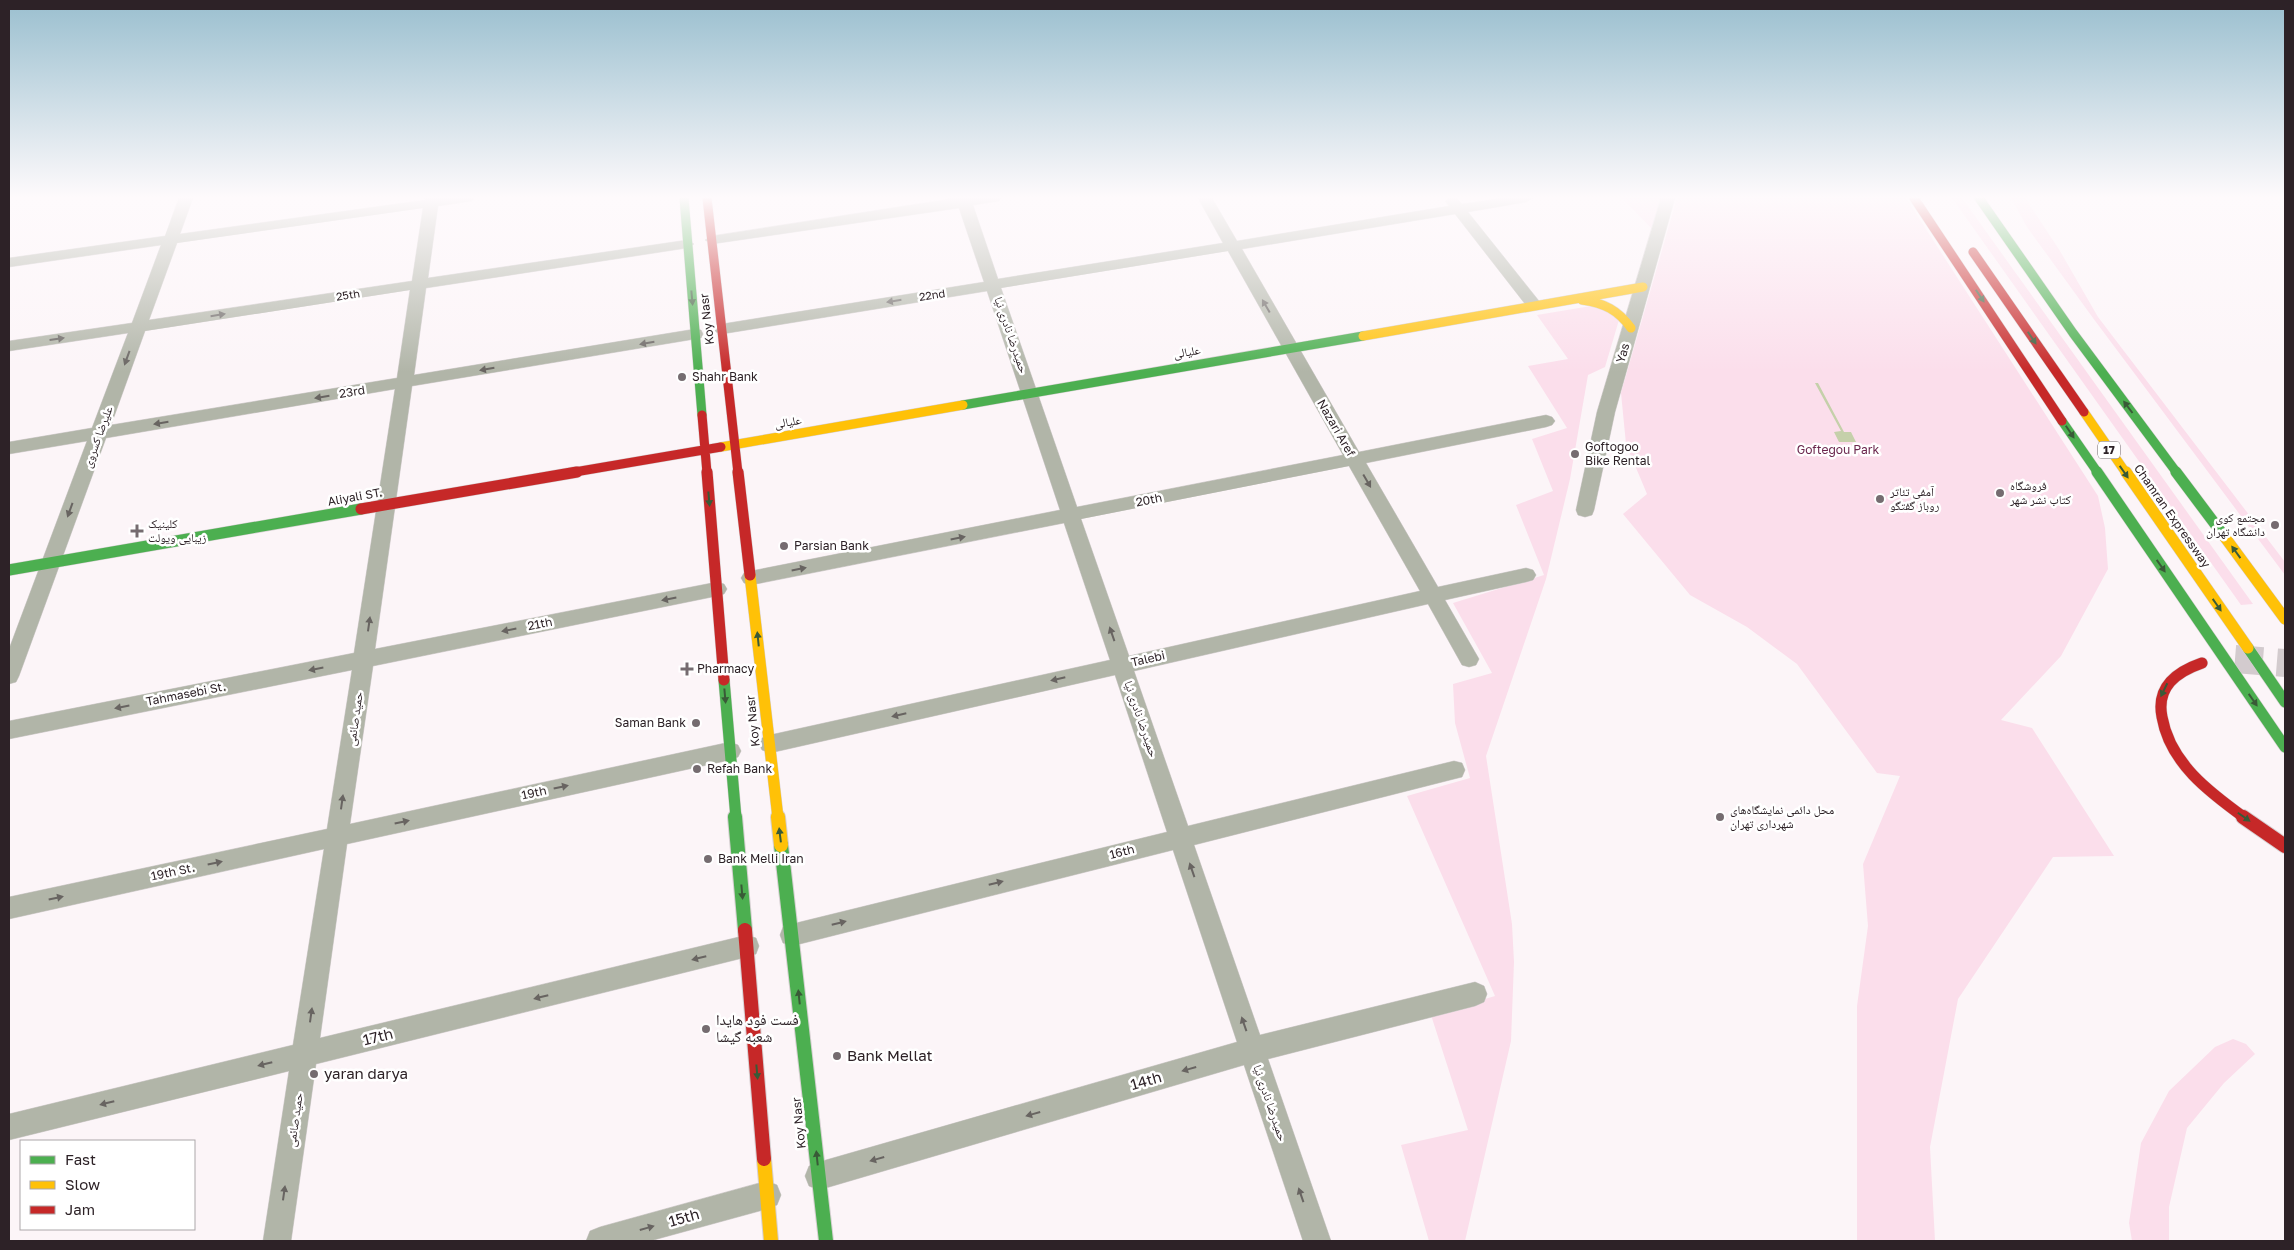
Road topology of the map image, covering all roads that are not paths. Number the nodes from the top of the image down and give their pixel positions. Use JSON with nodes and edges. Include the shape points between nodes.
{"nodes":[{"id":1,"x":49,"y":256,"type":"edge"},
{"id":2,"x":164,"y":256,"type":"edge"},
{"id":3,"x":423,"y":256,"type":"edge"},
{"id":4,"x":607,"y":256,"type":"edge"},
{"id":5,"x":689,"y":256,"type":"edge"},
{"id":6,"x":714,"y":256,"type":"edge"},
{"id":7,"x":984,"y":256,"type":"edge"},
{"id":8,"x":1169,"y":256,"type":"edge"},
{"id":9,"x":1238,"y":256,"type":"edge"},
{"id":10,"x":1495,"y":256,"type":"edge"},
{"id":11,"x":1652,"y":256,"type":"edge"},
{"id":12,"x":1953,"y":256,"type":"edge"},
{"id":13,"x":1976,"y":256,"type":"edge"},
{"id":14,"x":2020,"y":256,"type":"edge"},
{"id":15,"x":9,"y":262,"type":"edge"},
{"id":16,"x":419,"y":285,"type":"junction"},
{"id":17,"x":994,"y":285,"type":"junction"},
{"id":18,"x":1643,"y":287,"type":"junction"},
{"id":19,"x":1574,"y":299,"type":"junction"},
{"id":20,"x":1535,"y":306,"type":"junction"},
{"id":21,"x":138,"y":327,"type":"junction"},
{"id":22,"x":1631,"y":328,"type":"junction"},
{"id":23,"x":722,"y":329,"type":"junction"},
{"id":24,"x":695,"y":334,"type":"junction"},
{"id":25,"x":9,"y":346,"type":"edge"},
{"id":26,"x":1290,"y":348,"type":"junction"},
{"id":27,"x":404,"y":383,"type":"junction"},
{"id":28,"x":1031,"y":394,"type":"junction"},
{"id":29,"x":1546,"y":421,"type":"dead end"},
{"id":30,"x":99,"y":434,"type":"junction"},
{"id":31,"x":737,"y":445,"type":"junction"},
{"id":32,"x":9,"y":448,"type":"edge"},
{"id":33,"x":705,"y":450,"type":"junction"},
{"id":34,"x":1354,"y":458,"type":"junction"},
{"id":35,"x":386,"y":505,"type":"junction"},
{"id":36,"x":1586,"y":510,"type":"dead end"},
{"id":37,"x":1072,"y":516,"type":"junction"},
{"id":38,"x":50,"y":563,"type":"junction"},
{"id":39,"x":9,"y":570,"type":"edge"},
{"id":40,"x":1526,"y":574,"type":"dead end"},
{"id":41,"x":751,"y":578,"type":"junction"},
{"id":42,"x":717,"y":589,"type":"junction"},
{"id":43,"x":1433,"y":595,"type":"junction"},
{"id":44,"x":2285,"y":619,"type":"edge"},
{"id":45,"x":364,"y":659,"type":"junction"},
{"id":46,"x":1469,"y":659,"type":"dead end"},
{"id":47,"x":2202,"y":663,"type":"dead end"},
{"id":48,"x":1123,"y":665,"type":"junction"},
{"id":49,"x":9,"y":676,"type":"edge"},
{"id":50,"x":2285,"y":702,"type":"edge"},
{"id":51,"x":9,"y":730,"type":"edge"},
{"id":52,"x":770,"y":744,"type":"junction"},
{"id":53,"x":2285,"y":747,"type":"edge"},
{"id":54,"x":730,"y":750,"type":"junction"},
{"id":55,"x":1454,"y":770,"type":"dead end"},
{"id":56,"x":338,"y":836,"type":"junction"},
{"id":57,"x":1181,"y":837,"type":"junction"},
{"id":58,"x":2285,"y":846,"type":"edge"},
{"id":59,"x":9,"y":908,"type":"edge"},
{"id":60,"x":792,"y":935,"type":"junction"},
{"id":61,"x":747,"y":946,"type":"junction"},
{"id":62,"x":1475,"y":994,"type":"dead end"},
{"id":63,"x":1252,"y":1050,"type":"junction"},
{"id":64,"x":305,"y":1054,"type":"junction"},
{"id":65,"x":9,"y":1127,"type":"edge"},
{"id":66,"x":819,"y":1176,"type":"junction"},
{"id":67,"x":767,"y":1195,"type":"junction"},
{"id":68,"x":277,"y":1241,"type":"edge"},
{"id":69,"x":600,"y":1241,"type":"edge"},
{"id":70,"x":771,"y":1241,"type":"edge"},
{"id":71,"x":826,"y":1241,"type":"edge"},
{"id":72,"x":1317,"y":1241,"type":"edge"}],
"edges":[{"from":1,"to":15,"type":"street"},
{"from":2,"to":21,"type":"street","name":"علیرضا کسروی"},
{"from":3,"to":16,"type":"street","name":"حمید صائمی"},
{"from":4,"to":16,"type":"street","name":"25th"},
{"from":5,"to":24,"type":"main road","name":"Koy Nasr","one_way":true},
{"from":6,"to":23,"type":"main road","name":"Koy Nasr"},
{"from":7,"to":17,"type":"street","name":"حمیدرضا نادری نیا"},
{"from":8,"to":17,"type":"street","name":"22nd"},
{"from":26,"to":9,"type":"street","name":"Nazari Aref","one_way":true},
{"from":10,"to":20,"type":"street"},
{"from":11,"to":18,"type":"street","name":"Yas"},
{"from":12,"to":53,"type":"main road","one_way":true},
{"from":13,"to":50,"type":"main road","name":"Chamran Expressway","number":"17","one_way":true},
{"from":44,"to":14,"type":"main road","one_way":true},
{"from":21,"to":16,"type":"street","name":"25th","one_way":true},
{"from":16,"to":27,"type":"street","name":"حمید صائمی"},
{"from":17,"to":23,"type":"street","name":"22nd","one_way":true},
{"from":17,"to":28,"type":"street","name":"حمیدرضا نادری نیا"},
{"from":18,"to":19,"type":"main road","name":"علیالی"},
{"from":18,"to":22,"type":"street","name":"Yas"},
{"from":19,"to":20,"type":"main road","name":"علیالی"},
{"from":19,"to":22,"type":"main road","via":[[1613,307]]},
{"from":20,"to":26,"type":"main road","name":"علیالی"},
{"from":25,"to":21,"type":"street","name":"25th","one_way":true},
{"from":21,"to":30,"type":"street","name":"علیرضا کسروی","one_way":true},
{"from":22,"to":36,"type":"street","name":"Yas","via":[[1606,412]]},
{"from":23,"to":31,"type":"main road","name":"Koy Nasr"},
{"from":24,"to":27,"type":"street","name":"23rd","one_way":true},
{"from":24,"to":33,"type":"main road","name":"Koy Nasr"},
{"from":26,"to":28,"type":"main road","name":"علیالی"},
{"from":26,"to":34,"type":"street","name":"Nazari Aref"},
{"from":27,"to":30,"type":"street","name":"23rd","one_way":true},
{"from":27,"to":35,"type":"street","name":"حمید صائمی"},
{"from":28,"to":31,"type":"main road","name":"علیالی"},
{"from":28,"to":37,"type":"street","name":"حمیدرضا نادری نیا"},
{"from":29,"to":34,"type":"street","name":"20th"},
{"from":30,"to":32,"type":"street","name":"23rd"},
{"from":30,"to":38,"type":"street","name":"علیرضا کسروی","one_way":true},
{"from":31,"to":33,"type":"main road","name":"علیالی"},
{"from":31,"to":41,"type":"main road","name":"Koy Nasr"},
{"from":33,"to":35,"type":"main road","name":"Aliyali ST."},
{"from":33,"to":42,"type":"main road","name":"Koy Nasr","one_way":true},
{"from":34,"to":37,"type":"street","name":"20th"},
{"from":34,"to":43,"type":"street","name":"Nazari Aref","one_way":true},
{"from":35,"to":38,"type":"main road","name":"Aliyali ST."},
{"from":45,"to":35,"type":"street","name":"حمید صائمی","one_way":true},
{"from":41,"to":37,"type":"street","name":"20th","one_way":true},
{"from":48,"to":37,"type":"street","name":"حمیدرضا نادری نیا","one_way":true},
{"from":38,"to":39,"type":"main road","name":"Aliyali ST."},
{"from":38,"to":49,"type":"street","name":"علیرضا کسروی"},
{"from":40,"to":43,"type":"street","name":"Talebi"},
{"from":52,"to":41,"type":"main road","name":"Koy Nasr","one_way":true},
{"from":42,"to":45,"type":"street","name":"21th","one_way":true},
{"from":42,"to":54,"type":"main road","name":"Koy Nasr","one_way":true},
{"from":43,"to":46,"type":"street","name":"Nazari Aref"},
{"from":43,"to":48,"type":"street","name":"Talebi"},
{"from":45,"to":51,"type":"street","name":"Tahmasebi St.","one_way":true},
{"from":56,"to":45,"type":"street","name":"حمید صائمی","one_way":true},
{"from":47,"to":58,"type":"main road","one_way":true,"via":[[2176,673],[2162,690],[2158,712],[2167,740],[2185,767],[2204,786]]},
{"from":48,"to":52,"type":"street","name":"Talebi","one_way":true},
{"from":48,"to":57,"type":"street","name":"حمیدرضا نادری نیا"},
{"from":60,"to":52,"type":"main road","name":"Koy Nasr","one_way":true},
{"from":56,"to":54,"type":"street","name":"19th","one_way":true},
{"from":54,"to":61,"type":"main road","name":"Koy Nasr","one_way":true},
{"from":55,"to":57,"type":"street","name":"16th"},
{"from":59,"to":56,"type":"street","name":"19th St.","one_way":true},
{"from":64,"to":56,"type":"street","name":"حمید صائمی","one_way":true},
{"from":60,"to":57,"type":"street","name":"16th","one_way":true},
{"from":63,"to":57,"type":"street","name":"حمیدرضا نادری نیا","one_way":true},
{"from":66,"to":60,"type":"main road","name":"Koy Nasr","one_way":true},
{"from":61,"to":64,"type":"street","name":"17th","one_way":true},
{"from":61,"to":67,"type":"main road","name":"Koy Nasr","one_way":true},
{"from":62,"to":63,"type":"street","name":"14th"},
{"from":63,"to":66,"type":"street","name":"14th","one_way":true},
{"from":72,"to":63,"type":"street","name":"حمیدرضا نادری نیا","one_way":true},
{"from":64,"to":65,"type":"street","name":"17th","one_way":true},
{"from":68,"to":64,"type":"street","name":"حمید صائمی","one_way":true},
{"from":66,"to":71,"type":"main road","name":"Koy Nasr"},
{"from":69,"to":67,"type":"street","name":"15th","one_way":true},
{"from":67,"to":70,"type":"main road","name":"Koy Nasr"}]}
